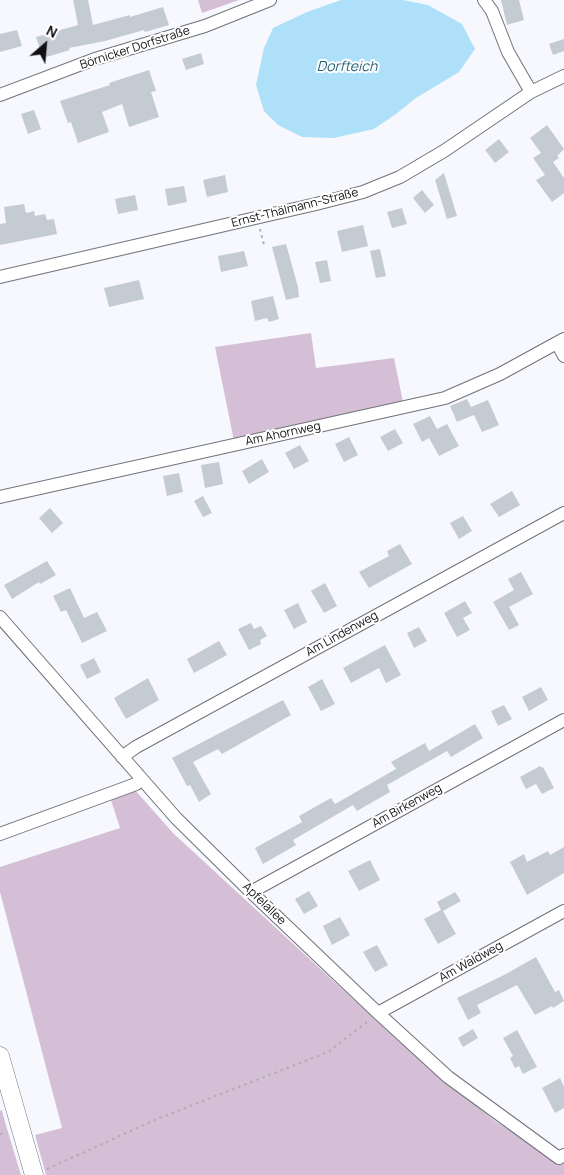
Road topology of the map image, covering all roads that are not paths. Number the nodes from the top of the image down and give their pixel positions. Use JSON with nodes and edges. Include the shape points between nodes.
{"nodes":[{"id":1,"x":270,"y":0,"type":"edge"},
{"id":2,"x":484,"y":0,"type":"edge"},
{"id":3,"x":564,"y":76,"type":"edge"},
{"id":4,"x":531,"y":92,"type":"junction"},
{"id":5,"x":0,"y":95,"type":"edge"},
{"id":6,"x":0,"y":277,"type":"edge"},
{"id":7,"x":561,"y":341,"type":"edge"},
{"id":8,"x":564,"y":356,"type":"edge"},
{"id":9,"x":0,"y":497,"type":"edge"},
{"id":10,"x":564,"y":513,"type":"edge"},
{"id":11,"x":0,"y":617,"type":"edge"},
{"id":12,"x":564,"y":720,"type":"edge"},
{"id":13,"x":122,"y":757,"type":"junction"},
{"id":14,"x":141,"y":779,"type":"junction"},
{"id":15,"x":0,"y":834,"type":"edge"},
{"id":16,"x":251,"y":892,"type":"junction"},
{"id":17,"x":564,"y":911,"type":"edge"},
{"id":18,"x":378,"y":1013,"type":"junction"},
{"id":19,"x":0,"y":1056,"type":"edge"},
{"id":20,"x":561,"y":1156,"type":"edge"},
{"id":21,"x":34,"y":1174,"type":"edge"}],
"edges":[{"from":1,"to":5,"type":"street","name":"Börnicker Dorfstraße","via":[[204,26],[95,59]]},
{"from":2,"to":4,"type":"street"},
{"from":3,"to":4,"type":"street","name":"Ernst-Thälmann-Straße"},
{"from":4,"to":6,"type":"street","name":"Ernst-Thälmann-Straße","via":[[400,177],[363,192]]},
{"from":7,"to":8,"type":"street","name":"Am Ahornweg"},
{"from":7,"to":9,"type":"street","name":"Am Ahornweg","via":[[500,374],[445,398]]},
{"from":10,"to":13,"type":"street","name":"Am Lindenweg"},
{"from":11,"to":13,"type":"street","name":"Apfelallee"},
{"from":12,"to":16,"type":"street","name":"Am Birkenweg"},
{"from":13,"to":14,"type":"street","name":"Apfelallee"},
{"from":14,"to":15,"type":"street","via":[[136,784]]},
{"from":14,"to":16,"type":"street","name":"Apfelallee"},
{"from":16,"to":18,"type":"street","name":"Apfelallee"},
{"from":17,"to":18,"type":"street","name":"Am Waldweg"},
{"from":18,"to":20,"type":"street","name":"Apfelallee","via":[[448,1077]]},
{"from":19,"to":21,"type":"main road"}]}
